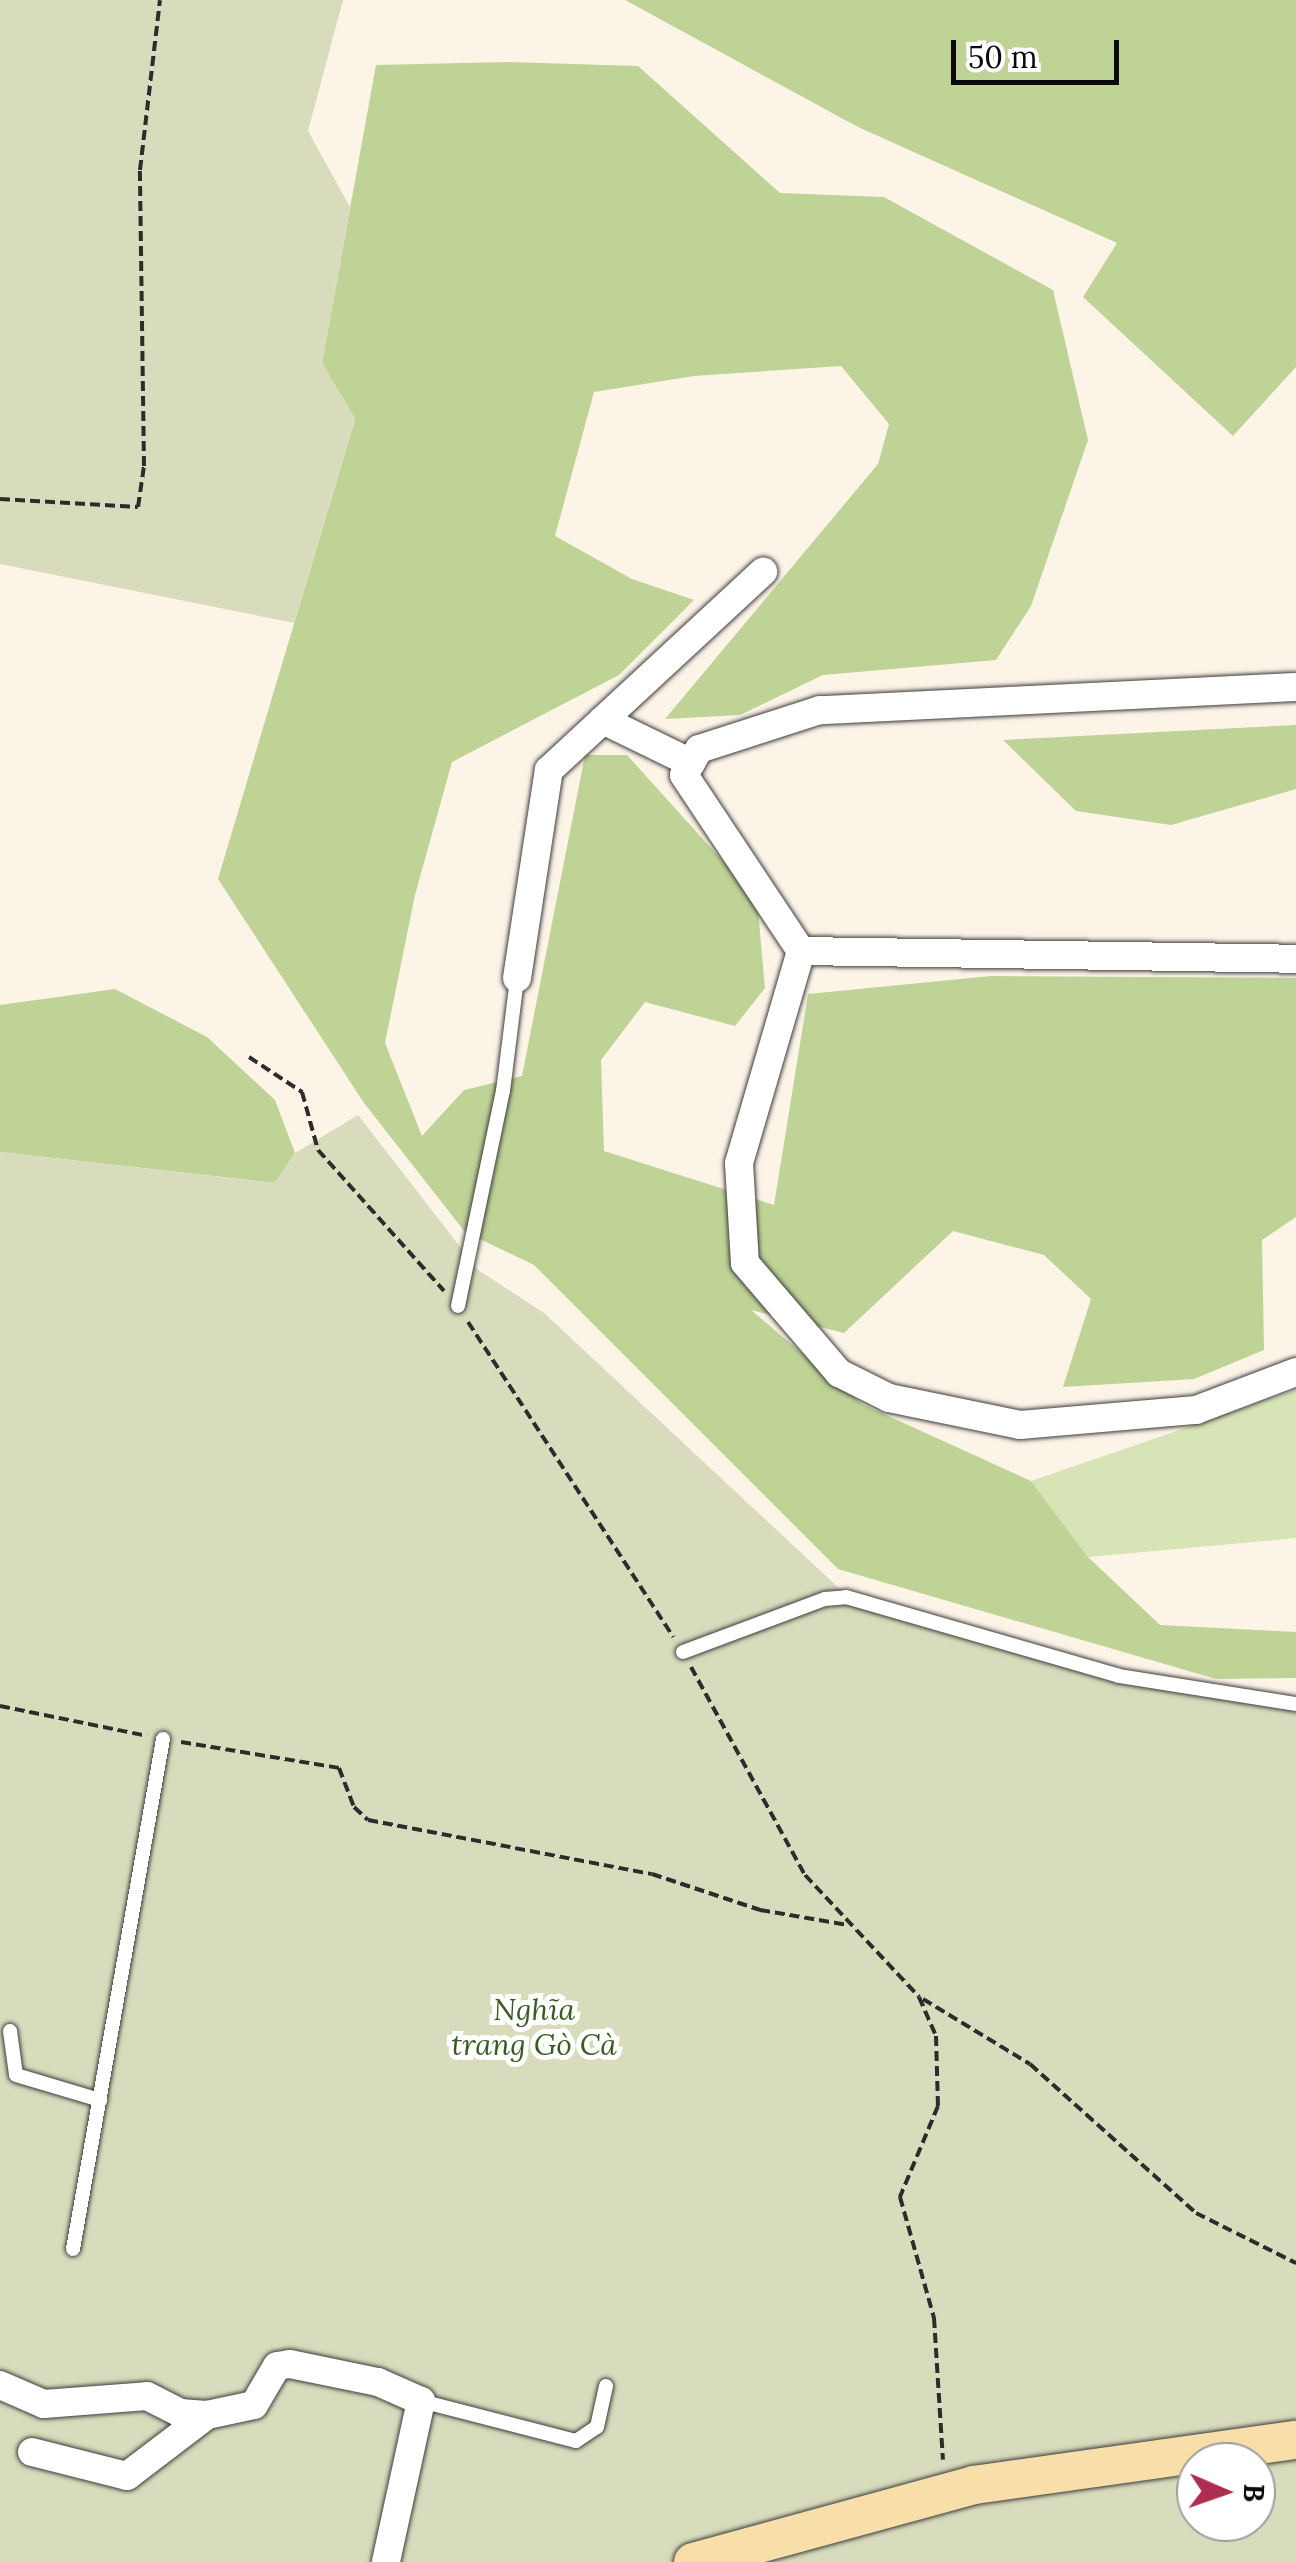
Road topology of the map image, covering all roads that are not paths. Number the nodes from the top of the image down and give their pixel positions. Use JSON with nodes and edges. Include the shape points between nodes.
{"nodes":[{"id":1,"x":764,"y":572,"type":"dead end"},
{"id":2,"x":1296,"y":687,"type":"edge"},
{"id":3,"x":603,"y":720,"type":"junction"},
{"id":4,"x":691,"y":763,"type":"junction"},
{"id":5,"x":800,"y":952,"type":"junction"},
{"id":6,"x":1296,"y":959,"type":"edge"},
{"id":7,"x":517,"y":978,"type":"joint"},
{"id":8,"x":458,"y":1306,"type":"road end"},
{"id":9,"x":1296,"y":1372,"type":"edge"},
{"id":10,"x":683,"y":1652,"type":"road end"},
{"id":11,"x":1296,"y":1704,"type":"edge"},
{"id":12,"x":163,"y":1739,"type":"road end"},
{"id":13,"x":10,"y":2031,"type":"dead end"},
{"id":14,"x":100,"y":2100,"type":"junction"},
{"id":15,"x":73,"y":2249,"type":"dead end"},
{"id":16,"x":0,"y":2384,"type":"edge"},
{"id":17,"x":606,"y":2386,"type":"dead end"},
{"id":18,"x":421,"y":2401,"type":"junction"},
{"id":19,"x":208,"y":2414,"type":"junction"},
{"id":20,"x":1296,"y":2440,"type":"edge"},
{"id":21,"x":32,"y":2452,"type":"dead end"},
{"id":22,"x":386,"y":2562,"type":"edge"},
{"id":23,"x":693,"y":2562,"type":"edge"}],
"edges":[{"from":1,"to":3,"type":"street"},
{"from":2,"to":4,"type":"street","via":[[820,710],[699,750]]},
{"from":3,"to":4,"type":"street"},
{"from":3,"to":7,"type":"street","via":[[549,770]]},
{"from":4,"to":5,"type":"street","via":[[684,775],[700,807]]},
{"from":5,"to":6,"type":"street"},
{"from":5,"to":9,"type":"street","via":[[739,1163],[745,1263],[839,1373],[889,1398],[1020,1425],[1196,1410]]},
{"from":7,"to":8,"type":"lane","via":[[503,1091]]},
{"from":10,"to":11,"type":"lane","via":[[824,1598],[846,1597],[1119,1676]]},
{"from":12,"to":14,"type":"lane"},
{"from":13,"to":14,"type":"lane","via":[[16,2075]]},
{"from":14,"to":15,"type":"lane"},
{"from":16,"to":19,"type":"street","via":[[32,2402],[147,2396],[180,2412]]},
{"from":17,"to":18,"type":"lane","via":[[596,2427],[576,2441]]},
{"from":18,"to":19,"type":"street","via":[[378,2382],[283,2364],[254,2405]]},
{"from":18,"to":22,"type":"street"},
{"from":19,"to":21,"type":"street","via":[[127,2476]]},
{"from":20,"to":23,"type":"street","via":[[1133,2460],[945,2495]]}]}
